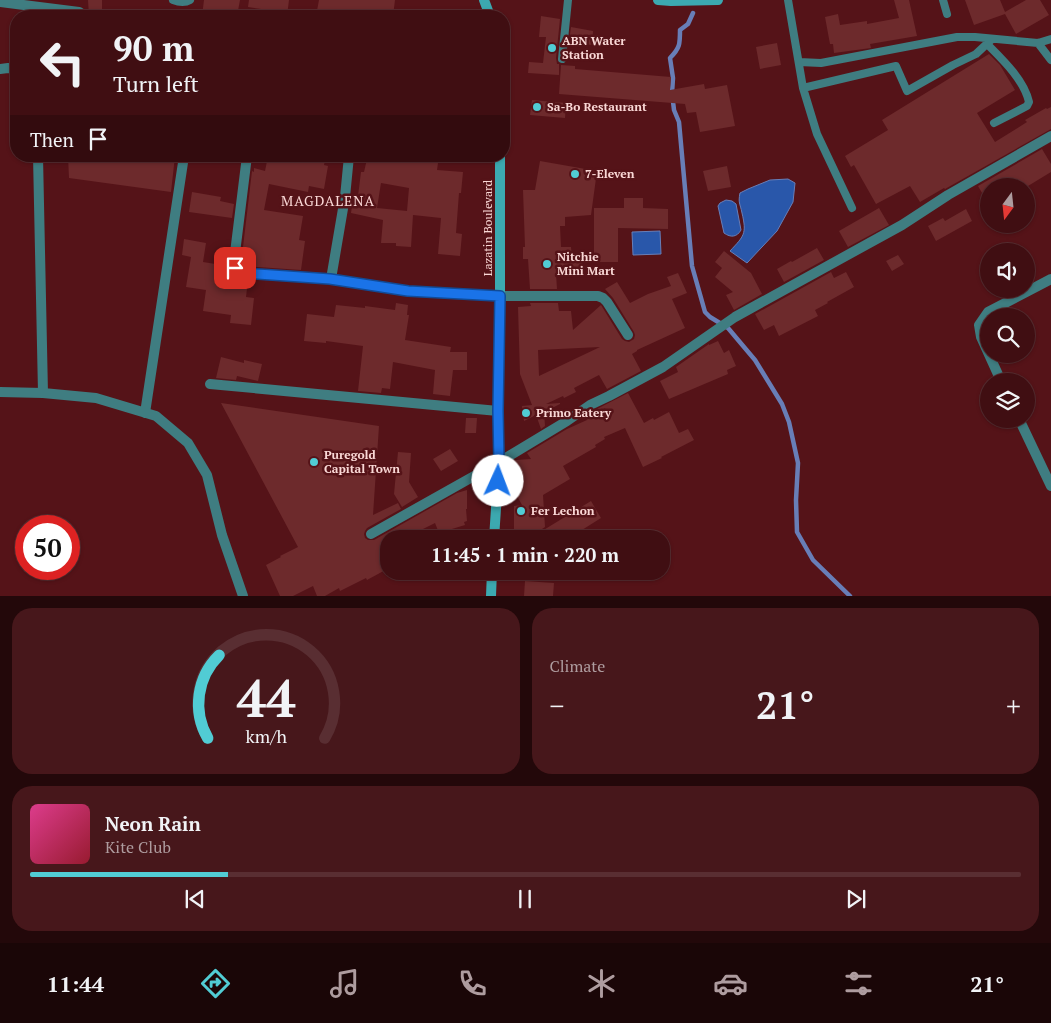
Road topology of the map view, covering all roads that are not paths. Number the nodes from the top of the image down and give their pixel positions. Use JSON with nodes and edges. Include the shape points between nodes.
{"nodes":[{"id":1,"x":173,"y":0,"type":"edge"},
{"id":2,"x":190,"y":0,"type":"edge"},
{"id":3,"x":568,"y":0,"type":"edge"},
{"id":4,"x":658,"y":0,"type":"edge"},
{"id":5,"x":718,"y":0,"type":"edge"},
{"id":6,"x":788,"y":0,"type":"edge"},
{"id":7,"x":943,"y":0,"type":"edge"},
{"id":8,"x":0,"y":2,"type":"edge"},
{"id":9,"x":63,"y":10,"type":"edge"},
{"id":10,"x":947,"y":14,"type":"dead end"},
{"id":11,"x":1051,"y":38,"type":"edge"},
{"id":12,"x":989,"y":42,"type":"junction"},
{"id":13,"x":1038,"y":43,"type":"junction"},
{"id":14,"x":562,"y":59,"type":"dead end"},
{"id":15,"x":1051,"y":60,"type":"edge"},
{"id":16,"x":798,"y":62,"type":"junction"},
{"id":17,"x":803,"y":88,"type":"junction"},
{"id":18,"x":994,"y":123,"type":"dead end"},
{"id":19,"x":1051,"y":136,"type":"edge"},
{"id":20,"x":38,"y":162,"type":"edge"},
{"id":21,"x":183,"y":162,"type":"edge"},
{"id":22,"x":246,"y":162,"type":"edge"},
{"id":23,"x":348,"y":162,"type":"edge"},
{"id":24,"x":500,"y":162,"type":"edge"},
{"id":25,"x":852,"y":208,"type":"dead end"},
{"id":26,"x":330,"y":279,"type":"junction"},
{"id":27,"x":1051,"y":279,"type":"edge"},
{"id":28,"x":500,"y":296,"type":"junction"},
{"id":29,"x":628,"y":335,"type":"dead end"},
{"id":30,"x":998,"y":373,"type":"edge"},
{"id":31,"x":210,"y":384,"type":"dead end"},
{"id":32,"x":0,"y":392,"type":"edge"},
{"id":33,"x":43,"y":393,"type":"junction"},
{"id":34,"x":498,"y":411,"type":"junction"},
{"id":35,"x":145,"y":413,"type":"junction"},
{"id":36,"x":1023,"y":428,"type":"edge"},
{"id":37,"x":499,"y":462,"type":"junction"},
{"id":38,"x":1051,"y":486,"type":"edge"},
{"id":39,"x":495,"y":530,"type":"edge"},
{"id":40,"x":371,"y":534,"type":"dead end"},
{"id":41,"x":492,"y":580,"type":"edge"},
{"id":42,"x":243,"y":596,"type":"edge"},
{"id":43,"x":491,"y":596,"type":"edge"}],
"edges":[{"from":1,"to":2,"type":"lane"},
{"from":3,"to":14,"type":"lane"},
{"from":4,"to":5,"type":"main road"},
{"from":6,"to":16,"type":"lane"},
{"from":7,"to":10,"type":"lane"},
{"from":8,"to":9,"type":"street"},
{"from":11,"to":13,"type":"lane"},
{"from":12,"to":13,"type":"lane"},
{"from":12,"to":16,"type":"lane","via":[[975,37],[957,37],[821,63]]},
{"from":12,"to":17,"type":"lane","via":[[976,54],[907,91],[896,66]]},
{"from":12,"to":18,"type":"lane","via":[[1010,67],[1029,102]]},
{"from":13,"to":15,"type":"lane"},
{"from":16,"to":17,"type":"lane"},
{"from":17,"to":25,"type":"lane","via":[[817,134]]},
{"from":19,"to":37,"type":"street","via":[[902,225],[735,317],[663,367],[590,405]]},
{"from":20,"to":33,"type":"street"},
{"from":21,"to":35,"type":"street"},
{"from":22,"to":26,"type":"street","via":[[235,268],[242,273]]},
{"from":23,"to":26,"type":"street"},
{"from":24,"to":28,"type":"main road","name":"Lazatin Boulevard"},
{"from":26,"to":28,"type":"street","via":[[408,291]]},
{"from":27,"to":30,"type":"street","via":[[988,312],[979,325],[980,337]]},
{"from":28,"to":29,"type":"street","via":[[601,297]]},
{"from":28,"to":34,"type":"main road","name":"Lazatin Boulevard"},
{"from":31,"to":34,"type":"street"},
{"from":32,"to":33,"type":"street"},
{"from":33,"to":35,"type":"street","via":[[96,398]]},
{"from":34,"to":37,"type":"main road","name":"Lazatin Boulevard"},
{"from":35,"to":42,"type":"street","via":[[156,416],[188,443],[207,475],[222,535]]},
{"from":36,"to":38,"type":"street"},
{"from":37,"to":39,"type":"main road","name":"Lazatin Boulevard"},
{"from":37,"to":40,"type":"street"},
{"from":41,"to":43,"type":"main road"}]}
